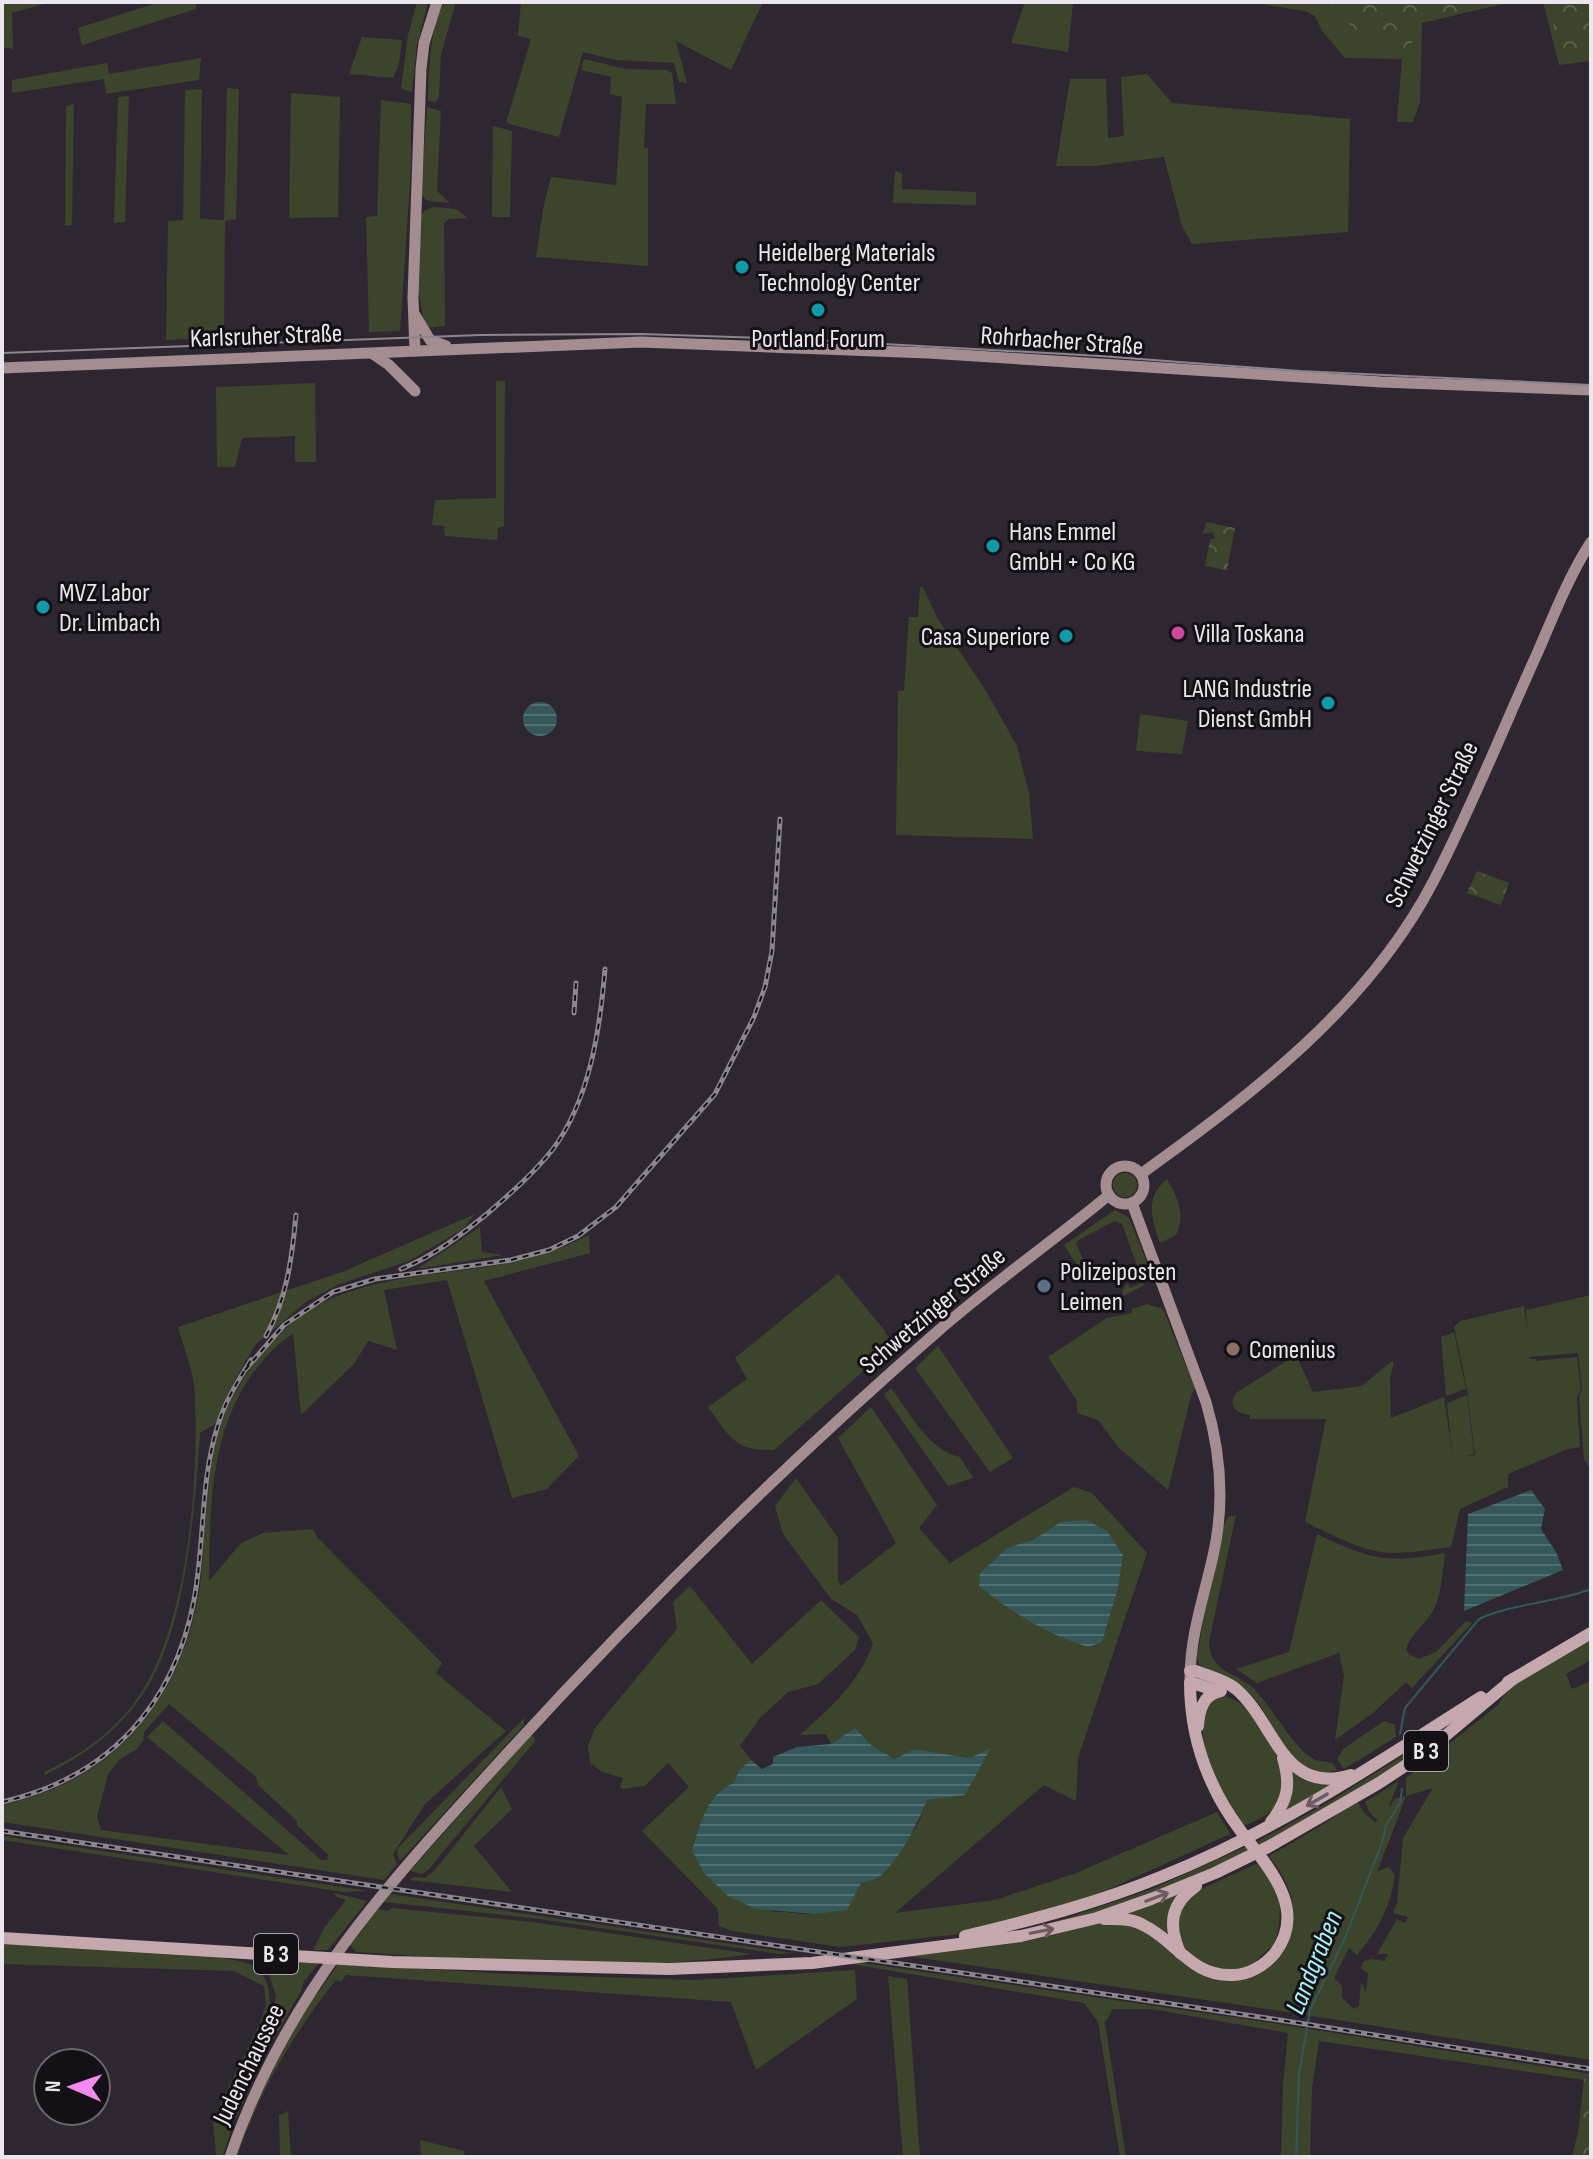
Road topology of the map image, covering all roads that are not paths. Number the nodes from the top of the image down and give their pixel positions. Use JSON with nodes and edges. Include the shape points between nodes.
{"nodes":[{"id":1,"x":437,"y":2,"type":"edge"},
{"id":2,"x":414,"y":311,"type":"junction"},
{"id":3,"x":531,"y":345,"type":"joint"},
{"id":4,"x":451,"y":350,"type":"junction"},
{"id":5,"x":415,"y":351,"type":"junction"},
{"id":6,"x":372,"y":354,"type":"junction"},
{"id":7,"x":2,"y":368,"type":"edge"},
{"id":8,"x":1591,"y":390,"type":"edge"},
{"id":9,"x":415,"y":391,"type":"dead end"},
{"id":10,"x":1591,"y":542,"type":"edge"},
{"id":11,"x":1141,"y":1174,"type":"junction"},
{"id":12,"x":1109,"y":1195,"type":"junction"},
{"id":13,"x":1132,"y":1203,"type":"junction"},
{"id":14,"x":1591,"y":1633,"type":"edge"},
{"id":15,"x":1190,"y":1677,"type":"junction"},
{"id":16,"x":1513,"y":1679,"type":"junction"},
{"id":17,"x":1217,"y":1691,"type":"junction"},
{"id":18,"x":1243,"y":1696,"type":"junction"},
{"id":19,"x":1198,"y":1741,"type":"junction"},
{"id":20,"x":1282,"y":1754,"type":"junction"},
{"id":21,"x":1366,"y":1771,"type":"junction"},
{"id":22,"x":1263,"y":1830,"type":"junction"},
{"id":23,"x":410,"y":1860,"type":"joint"},
{"id":24,"x":1215,"y":1873,"type":"junction"},
{"id":25,"x":1097,"y":1918,"type":"junction"},
{"id":26,"x":2,"y":1938,"type":"edge"},
{"id":27,"x":939,"y":1945,"type":"junction"},
{"id":28,"x":1182,"y":1955,"type":"junction"},
{"id":29,"x":230,"y":2157,"type":"edge"}],
"edges":[{"from":1,"to":2,"type":"main road","via":[[424,43],[420,89]]},
{"from":2,"to":4,"type":"main road","via":[[430,340]]},
{"from":2,"to":5,"type":"main road"},
{"from":3,"to":4,"type":"main road","name":"Karlsruher Straße"},
{"from":3,"to":8,"type":"main road","name":"Rohrbacher Straße","via":[[798,347]]},
{"from":4,"to":5,"type":"main road","name":"Karlsruher Straße"},
{"from":5,"to":6,"type":"main road","name":"Karlsruher Straße"},
{"from":6,"to":7,"type":"main road","name":"Karlsruher Straße"},
{"from":6,"to":9,"type":"main road"},
{"from":10,"to":11,"type":"main road","name":"Schwetzinger Straße","via":[[1432,883],[1390,948],[1283,1066]]},
{"from":11,"to":12,"type":"main road","via":[[1129,1167],[1115,1169],[1107,1181]]},
{"from":11,"to":13,"type":"main road","via":[[1144,1189]]},
{"from":12,"to":13,"type":"main road"},
{"from":12,"to":23,"type":"main road","name":"Schwetzinger Straße","via":[[950,1320],[790,1465],[550,1706]]},
{"from":13,"to":15,"type":"main road","via":[[1195,1370],[1219,1460],[1217,1534],[1195,1627]]},
{"from":14,"to":16,"type":"main road","number":"B 3"},
{"from":15,"to":17,"type":"main road"},
{"from":15,"to":18,"type":"main road","via":[[1196,1671],[1235,1687]]},
{"from":15,"to":19,"type":"main road"},
{"from":16,"to":21,"type":"main road","number":"B 3"},
{"from":16,"to":24,"type":"main road","number":"B 3","via":[[1403,1768]]},
{"from":17,"to":18,"type":"main road"},
{"from":17,"to":19,"type":"main road","via":[[1200,1708]]},
{"from":18,"to":20,"type":"main road"},
{"from":19,"to":28,"type":"main road","via":[[1220,1800],[1281,1886],[1288,1920],[1279,1946],[1255,1969],[1235,1975],[1213,1973]]},
{"from":20,"to":21,"type":"main road","via":[[1299,1770],[1319,1778],[1340,1779]]},
{"from":20,"to":22,"type":"main road","via":[[1287,1796]]},
{"from":21,"to":22,"type":"main road","number":"B 3","one_way":true},
{"from":22,"to":27,"type":"main road","number":"B 3","via":[[1164,1876],[1094,1901]]},
{"from":23,"to":29,"type":"main road","name":"Judenchaussee","via":[[309,1992],[268,2063]]},
{"from":25,"to":24,"type":"main road","number":"B 3","one_way":true},
{"from":24,"to":28,"type":"main road","via":[[1179,1900],[1173,1911],[1172,1929]]},
{"from":27,"to":25,"type":"main road","number":"B 3","one_way":true,"via":[[1021,1936]]},
{"from":25,"to":28,"type":"main road","via":[[1144,1925]]},
{"from":26,"to":27,"type":"main road","number":"B 3","via":[[424,1963],[669,1969],[812,1963]]}]}
